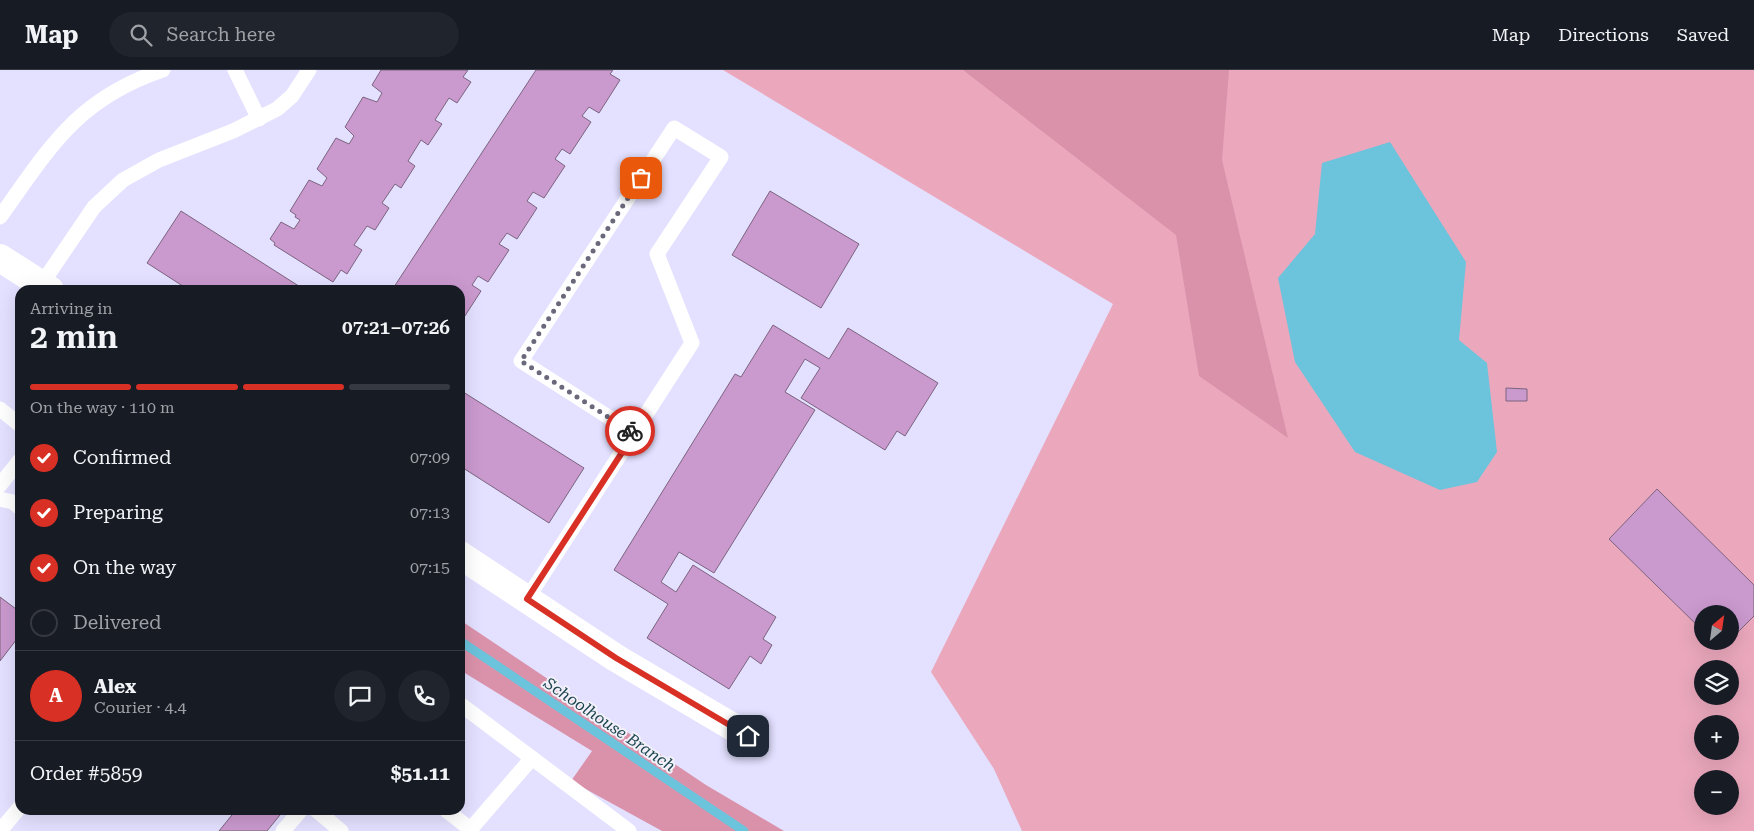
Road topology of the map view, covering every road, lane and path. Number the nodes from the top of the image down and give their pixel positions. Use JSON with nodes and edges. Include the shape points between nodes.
{"nodes":[{"id":1,"x":163,"y":70,"type":"edge"},
{"id":2,"x":235,"y":70,"type":"edge"},
{"id":3,"x":309,"y":70,"type":"edge"},
{"id":4,"x":259,"y":119,"type":"junction"},
{"id":5,"x":0,"y":217,"type":"edge"},
{"id":6,"x":0,"y":258,"type":"edge"},
{"id":7,"x":42,"y":285,"type":"edge"},
{"id":8,"x":46,"y":285,"type":"edge"},
{"id":9,"x":0,"y":409,"type":"edge"},
{"id":10,"x":15,"y":421,"type":"edge"},
{"id":11,"x":634,"y":434,"type":"junction"},
{"id":12,"x":15,"y":466,"type":"edge"},
{"id":13,"x":0,"y":485,"type":"edge"},
{"id":14,"x":0,"y":500,"type":"edge"},
{"id":15,"x":15,"y":504,"type":"edge"},
{"id":16,"x":465,"y":559,"type":"edge"},
{"id":17,"x":527,"y":599,"type":"junction"},
{"id":18,"x":465,"y":708,"type":"edge"},
{"id":19,"x":748,"y":736,"type":"dead end"},
{"id":20,"x":532,"y":758,"type":"junction"},
{"id":21,"x":15,"y":813,"type":"edge"},
{"id":22,"x":297,"y":815,"type":"edge"},
{"id":23,"x":322,"y":815,"type":"edge"},
{"id":24,"x":452,"y":815,"type":"edge"},
{"id":25,"x":469,"y":830,"type":"edge"},
{"id":26,"x":0,"y":831,"type":"edge"},
{"id":27,"x":283,"y":831,"type":"edge"},
{"id":28,"x":341,"y":831,"type":"edge"},
{"id":29,"x":629,"y":831,"type":"edge"}],
"edges":[{"from":1,"to":5,"type":"lane","via":[[112,92],[84,112],[60,135]]},
{"from":2,"to":4,"type":"lane"},
{"from":3,"to":4,"type":"lane","via":[[292,96]]},
{"from":4,"to":8,"type":"lane","via":[[159,160],[123,180],[94,207]]},
{"from":6,"to":7,"type":"street"},
{"from":9,"to":10,"type":"lane"},
{"from":11,"to":11,"type":"lane","via":[[521,361],[674,128],[721,156],[658,254],[692,343]]},
{"from":11,"to":17,"type":"lane"},
{"from":12,"to":13,"type":"lane"},
{"from":14,"to":15,"type":"lane"},
{"from":16,"to":17,"type":"street"},
{"from":17,"to":19,"type":"street","via":[[616,658]]},
{"from":18,"to":20,"type":"lane"},
{"from":20,"to":25,"type":"lane"},
{"from":20,"to":29,"type":"lane"},
{"from":21,"to":26,"type":"lane"},
{"from":22,"to":27,"type":"lane"},
{"from":23,"to":28,"type":"lane"},
{"from":24,"to":25,"type":"lane"}]}
